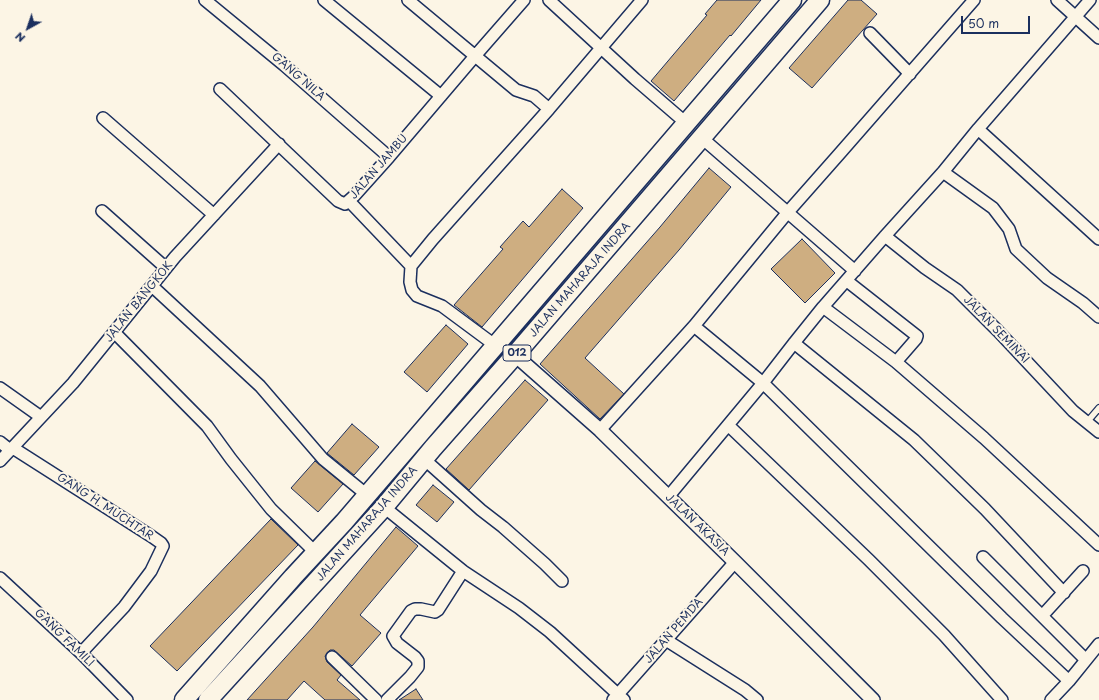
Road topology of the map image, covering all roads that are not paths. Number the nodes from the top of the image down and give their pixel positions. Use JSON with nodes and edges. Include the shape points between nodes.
{"nodes":[{"id":1,"x":205,"y":0,"type":"edge"},
{"id":2,"x":324,"y":0,"type":"edge"},
{"id":3,"x":408,"y":0,"type":"edge"},
{"id":4,"x":524,"y":0,"type":"edge"},
{"id":5,"x":549,"y":0,"type":"edge"},
{"id":6,"x":642,"y":0,"type":"edge"},
{"id":7,"x":792,"y":0,"type":"edge"},
{"id":8,"x":820,"y":0,"type":"edge"},
{"id":9,"x":974,"y":0,"type":"edge"},
{"id":10,"x":1057,"y":0,"type":"edge"},
{"id":11,"x":1090,"y":0,"type":"edge"},
{"id":12,"x":1076,"y":17,"type":"junction"},
{"id":13,"x":870,"y":33,"type":"dead end"},
{"id":14,"x":1099,"y":38,"type":"edge"},
{"id":15,"x":601,"y":48,"type":"junction"},
{"id":16,"x":475,"y":56,"type":"junction"},
{"id":17,"x":736,"y":64,"type":"junction"},
{"id":18,"x":910,"y":74,"type":"junction"},
{"id":19,"x":752,"y":78,"type":"junction"},
{"id":20,"x":220,"y":89,"type":"dead end"},
{"id":21,"x":441,"y":96,"type":"junction"},
{"id":22,"x":549,"y":109,"type":"junction"},
{"id":23,"x":103,"y":118,"type":"dead end"},
{"id":24,"x":686,"y":123,"type":"junction"},
{"id":25,"x":978,"y":129,"type":"junction"},
{"id":26,"x":702,"y":138,"type":"junction"},
{"id":27,"x":279,"y":144,"type":"junction"},
{"id":28,"x":389,"y":157,"type":"junction"},
{"id":29,"x":943,"y":172,"type":"junction"},
{"id":30,"x":349,"y":201,"type":"junction"},
{"id":31,"x":102,"y":211,"type":"dead end"},
{"id":32,"x":788,"y":212,"type":"junction"},
{"id":33,"x":214,"y":215,"type":"junction"},
{"id":34,"x":885,"y":236,"type":"junction"},
{"id":35,"x":1099,"y":239,"type":"edge"},
{"id":36,"x":412,"y":264,"type":"junction"},
{"id":37,"x":166,"y":268,"type":"junction"},
{"id":38,"x":855,"y":271,"type":"junction"},
{"id":39,"x":846,"y":281,"type":"junction"},
{"id":40,"x":152,"y":286,"type":"junction"},
{"id":41,"x":823,"y":307,"type":"junction"},
{"id":42,"x":1099,"y":317,"type":"edge"},
{"id":43,"x":694,"y":326,"type":"junction"},
{"id":44,"x":114,"y":332,"type":"junction"},
{"id":45,"x":794,"y":343,"type":"junction"},
{"id":46,"x":496,"y":346,"type":"junction"},
{"id":47,"x":515,"y":355,"type":"junction"},
{"id":48,"x":896,"y":362,"type":"junction"},
{"id":49,"x":763,"y":383,"type":"junction"},
{"id":50,"x":0,"y":388,"type":"edge"},
{"id":51,"x":1099,"y":408,"type":"edge"},
{"id":52,"x":41,"y":417,"type":"junction"},
{"id":53,"x":1087,"y":422,"type":"junction"},
{"id":54,"x":728,"y":425,"type":"junction"},
{"id":55,"x":600,"y":430,"type":"junction"},
{"id":56,"x":1099,"y":432,"type":"edge"},
{"id":57,"x":0,"y":442,"type":"edge"},
{"id":58,"x":11,"y":449,"type":"junction"},
{"id":59,"x":424,"y":459,"type":"junction"},
{"id":60,"x":0,"y":461,"type":"edge"},
{"id":61,"x":367,"y":495,"type":"junction"},
{"id":62,"x":668,"y":497,"type":"junction"},
{"id":63,"x":384,"y":507,"type":"junction"},
{"id":64,"x":1099,"y":545,"type":"edge"},
{"id":65,"x":316,"y":553,"type":"junction"},
{"id":66,"x":983,"y":557,"type":"dead end"},
{"id":67,"x":735,"y":562,"type":"junction"},
{"id":68,"x":464,"y":571,"type":"junction"},
{"id":69,"x":1083,"y":571,"type":"dead end"},
{"id":70,"x":293,"y":577,"type":"junction"},
{"id":71,"x":0,"y":578,"type":"edge"},
{"id":72,"x":562,"y":581,"type":"dead end"},
{"id":73,"x":308,"y":591,"type":"junction"},
{"id":74,"x":1064,"y":593,"type":"junction"},
{"id":75,"x":1042,"y":616,"type":"junction"},
{"id":76,"x":666,"y":640,"type":"junction"},
{"id":77,"x":1099,"y":644,"type":"edge"},
{"id":78,"x":81,"y":653,"type":"junction"},
{"id":79,"x":332,"y":657,"type":"dead end"},
{"id":80,"x":1086,"y":660,"type":"junction"},
{"id":81,"x":1069,"y":681,"type":"junction"},
{"id":82,"x":619,"y":698,"type":"edge"},
{"id":83,"x":211,"y":699,"type":"edge"},
{"id":84,"x":127,"y":700,"type":"edge"},
{"id":85,"x":184,"y":700,"type":"edge"},
{"id":86,"x":376,"y":700,"type":"edge"},
{"id":87,"x":387,"y":700,"type":"edge"},
{"id":88,"x":757,"y":700,"type":"edge"},
{"id":89,"x":873,"y":700,"type":"edge"},
{"id":90,"x":1002,"y":700,"type":"edge"},
{"id":91,"x":1051,"y":700,"type":"edge"}],
"edges":[{"from":1,"to":28,"type":"street","name":"GANG NILA"},
{"from":2,"to":21,"type":"street"},
{"from":3,"to":16,"type":"street"},
{"from":4,"to":16,"type":"street","name":"JALAN JAMBU"},
{"from":5,"to":15,"type":"street"},
{"from":6,"to":15,"type":"street"},
{"from":7,"to":17,"type":"highway","name":"JALAN MAHARAJA INDRA","number":"012"},
{"from":8,"to":19,"type":"highway","name":"JALAN MAHARAJA INDRA","number":"012"},
{"from":9,"to":18,"type":"street"},
{"from":10,"to":12,"type":"street"},
{"from":11,"to":12,"type":"street"},
{"from":12,"to":14,"type":"street"},
{"from":12,"to":25,"type":"street"},
{"from":13,"to":18,"type":"street"},
{"from":15,"to":22,"type":"street"},
{"from":15,"to":24,"type":"street"},
{"from":16,"to":21,"type":"street","name":"JALAN JAMBU"},
{"from":16,"to":22,"type":"street","via":[[516,90],[534,96]]},
{"from":17,"to":19,"type":"highway"},
{"from":17,"to":24,"type":"highway","name":"JALAN MAHARAJA INDRA","number":"012"},
{"from":18,"to":32,"type":"street"},
{"from":19,"to":26,"type":"highway","name":"JALAN MAHARAJA INDRA","number":"012"},
{"from":20,"to":27,"type":"street","name":"JALAN JAMBU"},
{"from":21,"to":28,"type":"street","name":"JALAN JAMBU"},
{"from":22,"to":36,"type":"street"},
{"from":23,"to":33,"type":"street"},
{"from":24,"to":46,"type":"highway","name":"JALAN MAHARAJA INDRA","number":"012"},
{"from":25,"to":29,"type":"street"},
{"from":25,"to":35,"type":"street"},
{"from":26,"to":32,"type":"street"},
{"from":26,"to":47,"type":"highway","name":"JALAN MAHARAJA INDRA","number":"012"},
{"from":27,"to":30,"type":"street","name":"JALAN JAMBU","via":[[338,200],[345,204]]},
{"from":27,"to":33,"type":"street","name":"JALAN BANGKOK"},
{"from":28,"to":30,"type":"street","name":"JALAN JAMBU"},
{"from":29,"to":34,"type":"street"},
{"from":29,"to":42,"type":"street","via":[[993,208],[1009,229],[1016,249],[1047,278]]},
{"from":30,"to":36,"type":"street"},
{"from":31,"to":37,"type":"street"},
{"from":32,"to":38,"type":"street"},
{"from":32,"to":43,"type":"street"},
{"from":33,"to":37,"type":"street","name":"JALAN BANGKOK"},
{"from":34,"to":38,"type":"street"},
{"from":34,"to":53,"type":"street","name":"JALAN SEMINAI","via":[[957,290],[1073,411]]},
{"from":36,"to":46,"type":"street","via":[[410,282],[417,296],[442,306]]},
{"from":37,"to":40,"type":"street","name":"JALAN BANGKOK"},
{"from":38,"to":39,"type":"street"},
{"from":39,"to":41,"type":"street"},
{"from":39,"to":48,"type":"street","via":[[917,336]]},
{"from":40,"to":44,"type":"street","name":"JALAN BANGKOK"},
{"from":40,"to":61,"type":"street","via":[[260,386],[323,459]]},
{"from":41,"to":45,"type":"street"},
{"from":41,"to":48,"type":"street"},
{"from":43,"to":49,"type":"street"},
{"from":43,"to":55,"type":"street"},
{"from":44,"to":52,"type":"street","name":"JALAN BANGKOK","via":[[73,383]]},
{"from":44,"to":65,"type":"street","via":[[207,426],[271,509]]},
{"from":45,"to":49,"type":"street"},
{"from":45,"to":74,"type":"street","via":[[914,440],[985,509]]},
{"from":46,"to":61,"type":"highway","name":"JALAN MAHARAJA INDRA","number":"012"},
{"from":47,"to":55,"type":"street","name":"JALAN AKASIA"},
{"from":47,"to":59,"type":"highway","name":"JALAN MAHARAJA INDRA","number":"012"},
{"from":48,"to":64,"type":"street","via":[[984,438]]},
{"from":49,"to":54,"type":"street"},
{"from":49,"to":81,"type":"street"},
{"from":50,"to":52,"type":"street"},
{"from":51,"to":53,"type":"lane"},
{"from":52,"to":58,"type":"street","name":"JALAN BANGKOK"},
{"from":53,"to":56,"type":"street","name":"JALAN SEMINAI"},
{"from":54,"to":62,"type":"street"},
{"from":54,"to":90,"type":"street","via":[[944,635]]},
{"from":55,"to":62,"type":"street","name":"JALAN AKASIA"},
{"from":57,"to":58,"type":"street"},
{"from":58,"to":60,"type":"street","name":"JALAN BANGKOK"},
{"from":58,"to":78,"type":"street","name":"GANG H. MUCHTAR","via":[[163,546],[151,571],[124,607]]},
{"from":59,"to":63,"type":"highway","name":"JALAN MAHARAJA INDRA","number":"012"},
{"from":59,"to":72,"type":"street"},
{"from":61,"to":65,"type":"highway","name":"JALAN MAHARAJA INDRA","number":"012"},
{"from":62,"to":67,"type":"street","name":"JALAN AKASIA"},
{"from":63,"to":68,"type":"street"},
{"from":63,"to":73,"type":"highway","name":"JALAN MAHARAJA INDRA","number":"012"},
{"from":65,"to":70,"type":"highway","name":"JALAN MAHARAJA INDRA","number":"012"},
{"from":66,"to":75,"type":"street"},
{"from":67,"to":76,"type":"street","name":"JALAN PEMDA"},
{"from":67,"to":89,"type":"street","name":"JALAN AKASIA"},
{"from":68,"to":82,"type":"street","via":[[550,632]]},
{"from":68,"to":87,"type":"street","via":[[438,610],[411,611],[393,636],[415,657],[418,667]]},
{"from":69,"to":74,"type":"street"},
{"from":70,"to":73,"type":"highway"},
{"from":70,"to":85,"type":"highway","name":"JALAN MAHARAJA INDRA","number":"012"},
{"from":71,"to":78,"type":"street","name":"GANG FAMILI"},
{"from":73,"to":83,"type":"highway","name":"JALAN MAHARAJA INDRA","number":"012"},
{"from":74,"to":75,"type":"street"},
{"from":75,"to":80,"type":"street"},
{"from":76,"to":82,"type":"street","name":"JALAN PEMDA"},
{"from":76,"to":88,"type":"street"},
{"from":77,"to":80,"type":"street"},
{"from":78,"to":84,"type":"street","name":"GANG FAMILI"},
{"from":79,"to":86,"type":"street"},
{"from":80,"to":81,"type":"street"},
{"from":81,"to":91,"type":"street"}]}
